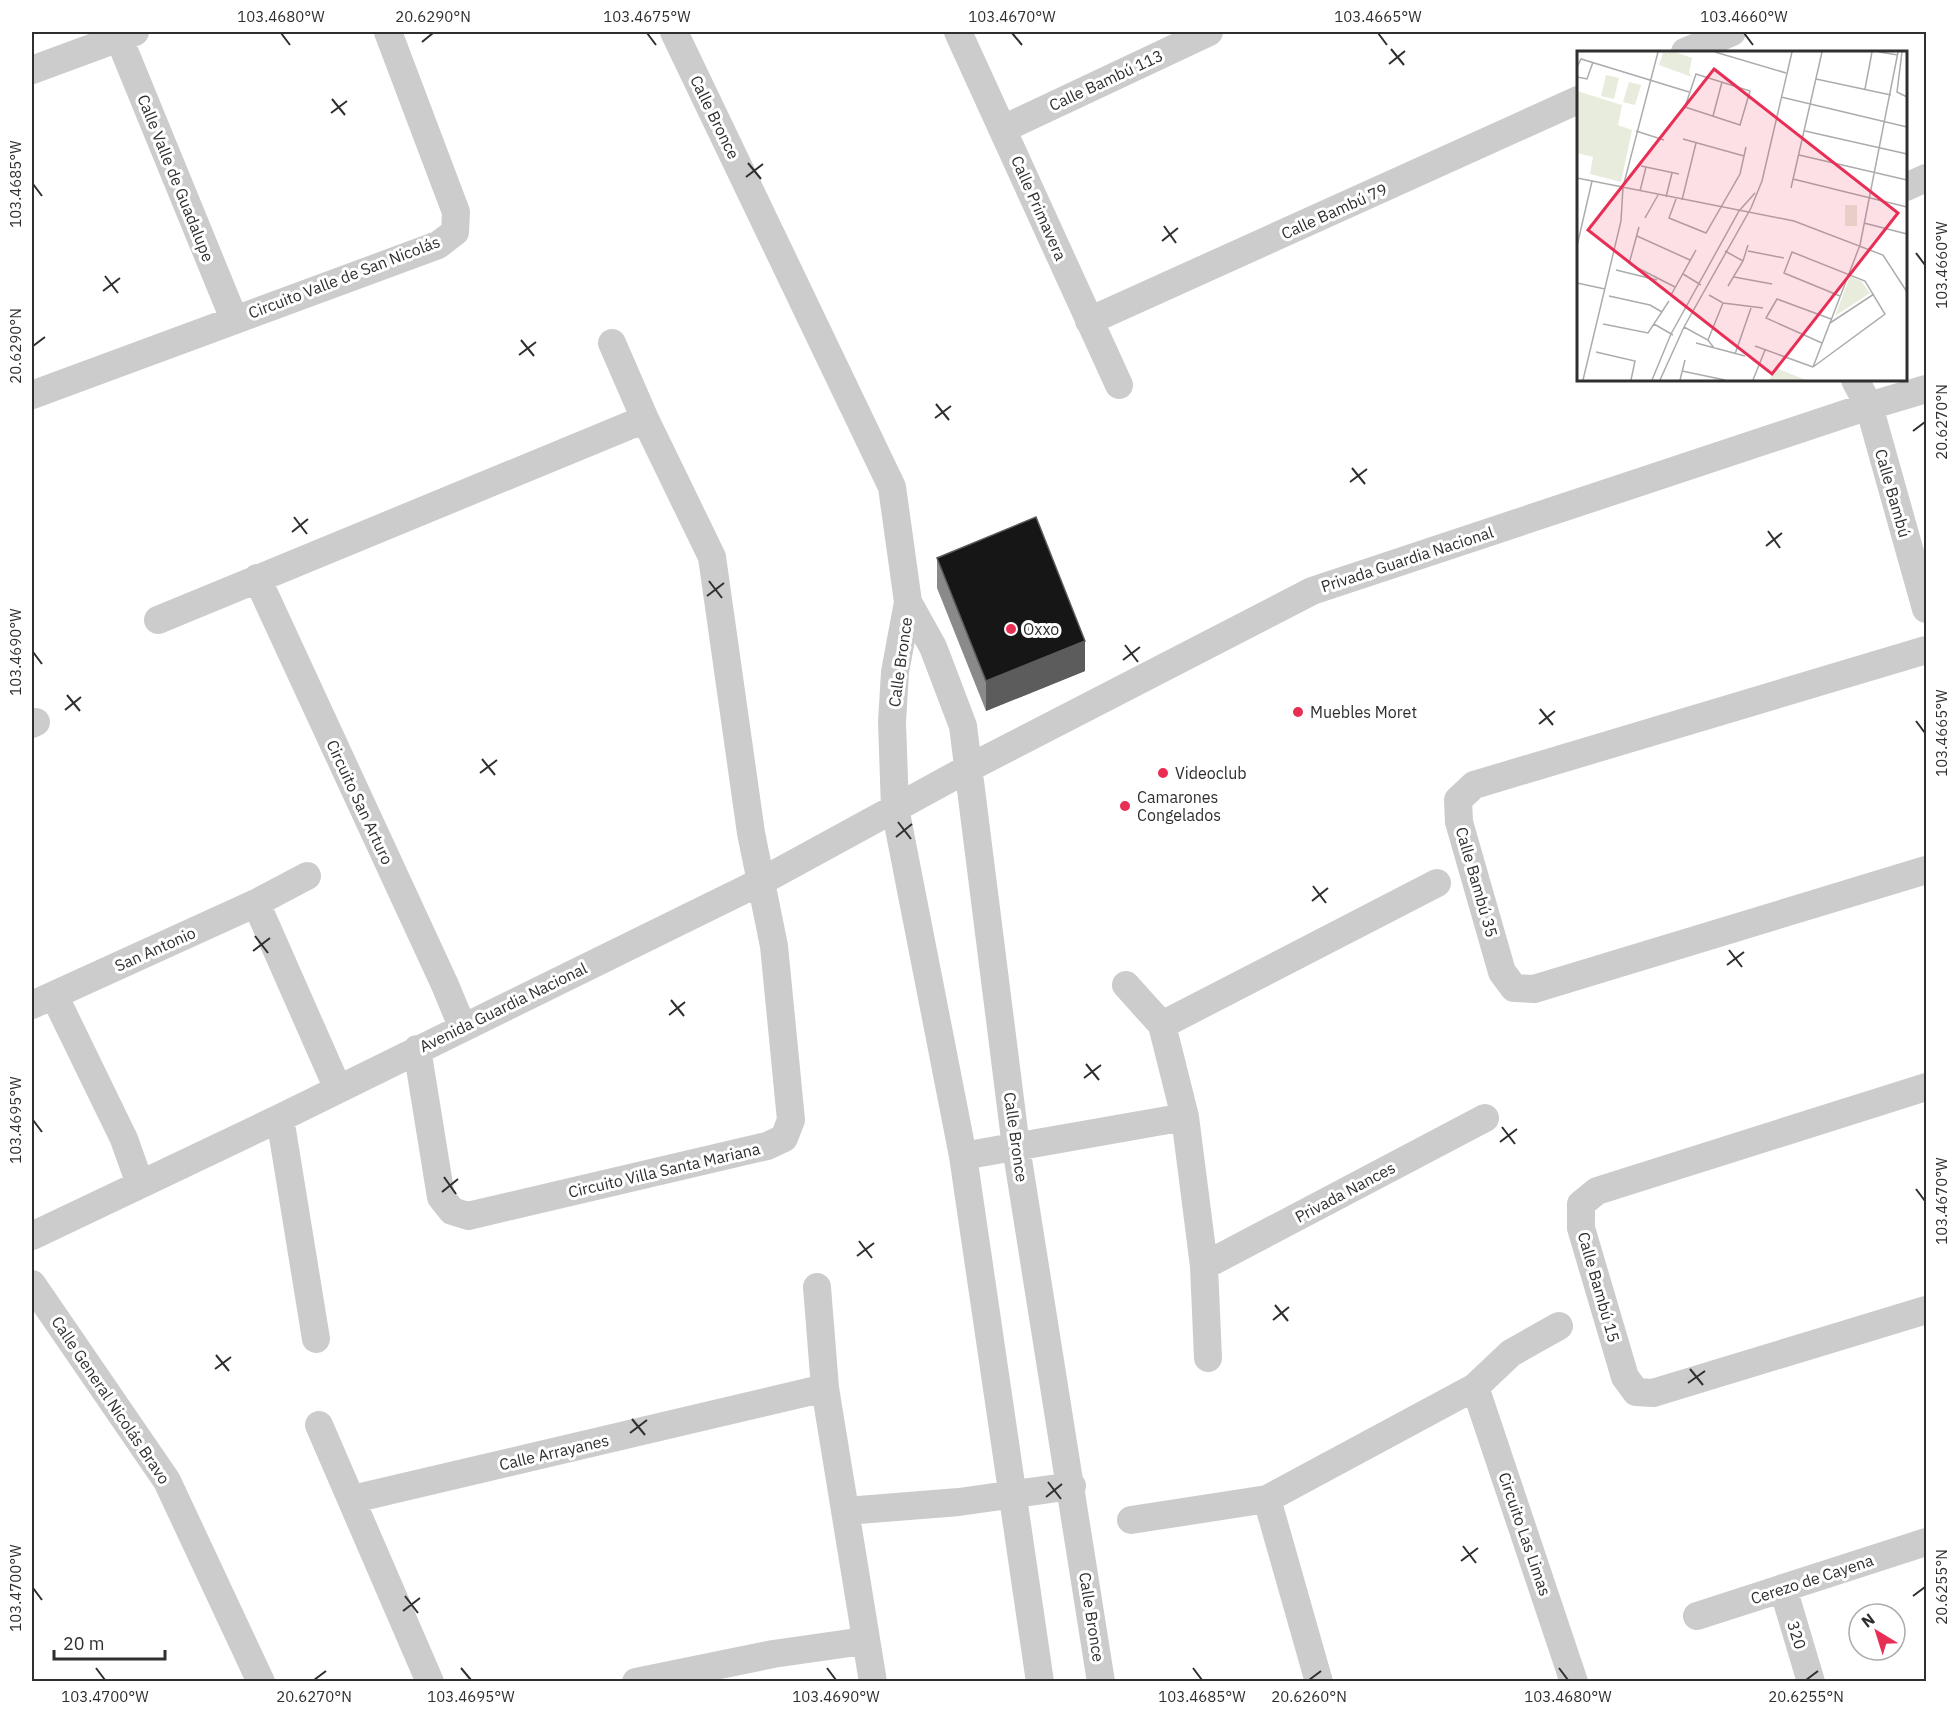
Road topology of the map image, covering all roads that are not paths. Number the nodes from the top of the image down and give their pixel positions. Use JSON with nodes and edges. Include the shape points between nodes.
{"nodes":[{"id":1,"x":388,"y":32,"type":"edge"},
{"id":2,"x":674,"y":32,"type":"edge"},
{"id":3,"x":958,"y":32,"type":"edge"},
{"id":4,"x":1209,"y":32,"type":"edge"},
{"id":5,"x":1676,"y":32,"type":"edge"},
{"id":6,"x":1732,"y":32,"type":"edge"},
{"id":7,"x":127,"y":35,"type":"edge"},
{"id":8,"x":1686,"y":51,"type":"edge"},
{"id":9,"x":1688,"y":51,"type":"edge"},
{"id":10,"x":32,"y":70,"type":"edge"},
{"id":11,"x":1577,"y":100,"type":"edge"},
{"id":12,"x":1003,"y":129,"type":"junction"},
{"id":13,"x":1926,"y":178,"type":"edge"},
{"id":14,"x":1907,"y":186,"type":"edge"},
{"id":15,"x":234,"y":319,"type":"junction"},
{"id":16,"x":1089,"y":321,"type":"junction"},
{"id":17,"x":612,"y":343,"type":"dead end"},
{"id":18,"x":1855,"y":381,"type":"edge"},
{"id":19,"x":1119,"y":385,"type":"dead end"},
{"id":20,"x":1926,"y":389,"type":"edge"},
{"id":21,"x":32,"y":395,"type":"edge"},
{"id":22,"x":1869,"y":406,"type":"junction"},
{"id":23,"x":645,"y":419,"type":"junction"},
{"id":24,"x":256,"y":578,"type":"junction"},
{"id":25,"x":908,"y":602,"type":"junction"},
{"id":26,"x":1926,"y":609,"type":"edge"},
{"id":27,"x":158,"y":620,"type":"dead end"},
{"id":28,"x":1926,"y":650,"type":"edge"},
{"id":29,"x":969,"y":768,"type":"junction"},
{"id":30,"x":895,"y":808,"type":"junction"},
{"id":31,"x":1926,"y":870,"type":"edge"},
{"id":32,"x":308,"y":876,"type":"dead end"},
{"id":33,"x":762,"y":881,"type":"junction"},
{"id":34,"x":1437,"y":883,"type":"dead end"},
{"id":35,"x":256,"y":903,"type":"junction"},
{"id":36,"x":1126,"y":985,"type":"dead end"},
{"id":37,"x":43,"y":1000,"type":"edge"},
{"id":38,"x":1162,"y":1025,"type":"junction"},
{"id":39,"x":462,"y":1026,"type":"junction"},
{"id":40,"x":417,"y":1049,"type":"junction"},
{"id":41,"x":1926,"y":1088,"type":"edge"},
{"id":42,"x":338,"y":1089,"type":"junction"},
{"id":43,"x":1185,"y":1117,"type":"junction"},
{"id":44,"x":280,"y":1118,"type":"junction"},
{"id":45,"x":1485,"y":1118,"type":"dead end"},
{"id":46,"x":1016,"y":1147,"type":"junction"},
{"id":47,"x":963,"y":1156,"type":"junction"},
{"id":48,"x":140,"y":1184,"type":"junction"},
{"id":49,"x":32,"y":1236,"type":"edge"},
{"id":50,"x":1204,"y":1266,"type":"junction"},
{"id":51,"x":32,"y":1284,"type":"edge"},
{"id":52,"x":817,"y":1287,"type":"dead end"},
{"id":53,"x":1926,"y":1310,"type":"edge"},
{"id":54,"x":1559,"y":1326,"type":"dead end"},
{"id":55,"x":316,"y":1340,"type":"dead end"},
{"id":56,"x":1208,"y":1358,"type":"dead end"},
{"id":57,"x":1475,"y":1387,"type":"junction"},
{"id":58,"x":825,"y":1388,"type":"junction"},
{"id":59,"x":319,"y":1425,"type":"dead end"},
{"id":60,"x":1072,"y":1486,"type":"junction"},
{"id":61,"x":1014,"y":1495,"type":"junction"},
{"id":62,"x":353,"y":1499,"type":"junction"},
{"id":63,"x":1267,"y":1499,"type":"junction"},
{"id":64,"x":846,"y":1511,"type":"junction"},
{"id":65,"x":1131,"y":1520,"type":"dead end"},
{"id":66,"x":1926,"y":1542,"type":"edge"},
{"id":67,"x":1783,"y":1588,"type":"junction"},
{"id":68,"x":1697,"y":1616,"type":"dead end"},
{"id":69,"x":864,"y":1641,"type":"junction"},
{"id":70,"x":774,"y":1654,"type":"junction"},
{"id":71,"x":261,"y":1682,"type":"edge"},
{"id":72,"x":430,"y":1682,"type":"edge"},
{"id":73,"x":636,"y":1682,"type":"edge"},
{"id":74,"x":713,"y":1682,"type":"edge"},
{"id":75,"x":873,"y":1682,"type":"edge"},
{"id":76,"x":1040,"y":1682,"type":"edge"},
{"id":77,"x":1101,"y":1682,"type":"edge"},
{"id":78,"x":1319,"y":1682,"type":"edge"},
{"id":79,"x":1574,"y":1682,"type":"edge"},
{"id":80,"x":1811,"y":1682,"type":"edge"}],
"edges":[{"from":1,"to":15,"type":"street","name":"Circuito Valle de San Nicolás","via":[[456,212],[455,232],[438,245]]},
{"from":2,"to":25,"type":"street","name":"Calle Bronce","via":[[892,487]]},
{"from":3,"to":12,"type":"street","name":"Calle Primavera"},
{"from":4,"to":12,"type":"street","name":"Calle Bambú 113"},
{"from":5,"to":8,"type":"street"},
{"from":6,"to":9,"type":"street"},
{"from":7,"to":10,"type":"street"},
{"from":7,"to":15,"type":"street","name":"Calle Valle de Guadalupe"},
{"from":11,"to":16,"type":"street","name":"Calle Bambú 79"},
{"from":12,"to":16,"type":"street","name":"Calle Primavera"},
{"from":13,"to":14,"type":"street"},
{"from":15,"to":21,"type":"street","name":"Circuito Valle de San Nicolás"},
{"from":16,"to":19,"type":"street","name":"Calle Primavera"},
{"from":17,"to":23,"type":"street"},
{"from":18,"to":22,"type":"street","name":"Calle Bambú"},
{"from":20,"to":22,"type":"street","name":"Privada Guardia Nacional"},
{"from":22,"to":26,"type":"street","name":"Calle Bambú"},
{"from":22,"to":29,"type":"street","name":"Privada Guardia Nacional","via":[[1312,591]]},
{"from":23,"to":24,"type":"street"},
{"from":23,"to":33,"type":"street","via":[[712,557],[751,833]]},
{"from":24,"to":27,"type":"street"},
{"from":24,"to":39,"type":"street","name":"Circuito San Arturo"},
{"from":25,"to":29,"type":"street","name":"Calle Bronce","via":[[933,647],[963,726]]},
{"from":25,"to":30,"type":"street","name":"Calle Bronce","via":[[895,672]]},
{"from":28,"to":31,"type":"street","name":"Calle Bambú 35","via":[[1474,785],[1458,800],[1459,822],[1502,972],[1514,988],[1534,989]]},
{"from":29,"to":30,"type":"street","name":"Avenida Guardia Nacional"},
{"from":29,"to":46,"type":"street","name":"Calle Bronce"},
{"from":30,"to":33,"type":"street","name":"Avenida Guardia Nacional"},
{"from":30,"to":47,"type":"street","name":"Calle Bronce"},
{"from":32,"to":35,"type":"street","name":"San Antonio"},
{"from":33,"to":39,"type":"street","name":"Avenida Guardia Nacional"},
{"from":33,"to":40,"type":"street","name":"Circuito Villa Santa Mariana","via":[[774,946],[791,1120],[784,1138],[767,1146],[468,1216],[452,1211],[441,1197]]},
{"from":34,"to":38,"type":"street"},
{"from":35,"to":37,"type":"street","name":"San Antonio"},
{"from":35,"to":42,"type":"street"},
{"from":36,"to":38,"type":"street"},
{"from":37,"to":48,"type":"street","name":"San Antonio","via":[[124,1139]]},
{"from":38,"to":43,"type":"street"},
{"from":39,"to":40,"type":"street","name":"Avenida Guardia Nacional"},
{"from":40,"to":42,"type":"street","name":"Avenida Guardia Nacional"},
{"from":41,"to":53,"type":"street","name":"Calle Bambú 15","via":[[1597,1191],[1581,1204],[1581,1228],[1625,1377],[1636,1392],[1653,1393]]},
{"from":42,"to":44,"type":"street","name":"Avenida Guardia Nacional"},
{"from":43,"to":46,"type":"street"},
{"from":43,"to":50,"type":"street"},
{"from":44,"to":48,"type":"street","name":"Avenida Guardia Nacional"},
{"from":44,"to":55,"type":"street"},
{"from":45,"to":50,"type":"street","name":"Privada Nances"},
{"from":46,"to":47,"type":"street"},
{"from":46,"to":60,"type":"street","name":"Calle Bronce"},
{"from":47,"to":61,"type":"street","name":"Calle Bronce"},
{"from":48,"to":49,"type":"street","name":"Avenida Guardia Nacional"},
{"from":50,"to":56,"type":"street"},
{"from":51,"to":71,"type":"street","name":"Calle General Nicolás Bravo","via":[[167,1481]]},
{"from":52,"to":58,"type":"street"},
{"from":54,"to":57,"type":"street","via":[[1511,1353]]},
{"from":57,"to":63,"type":"street"},
{"from":57,"to":79,"type":"street","name":"Circuito Las Limas"},
{"from":58,"to":62,"type":"street","name":"Calle Arrayanes"},
{"from":58,"to":64,"type":"street"},
{"from":59,"to":62,"type":"street"},
{"from":60,"to":61,"type":"street"},
{"from":60,"to":77,"type":"street","name":"Calle Bronce"},
{"from":61,"to":64,"type":"street"},
{"from":61,"to":76,"type":"street","name":"Calle Bronce"},
{"from":62,"to":72,"type":"street"},
{"from":63,"to":65,"type":"street"},
{"from":63,"to":78,"type":"street"},
{"from":64,"to":69,"type":"street"},
{"from":66,"to":67,"type":"street","name":"Cerezo de Cayena"},
{"from":67,"to":68,"type":"street","name":"Cerezo de Cayena"},
{"from":67,"to":80,"type":"street","name":"320"},
{"from":69,"to":70,"type":"street"},
{"from":69,"to":75,"type":"street"},
{"from":70,"to":73,"type":"street"},
{"from":70,"to":74,"type":"street"}]}
